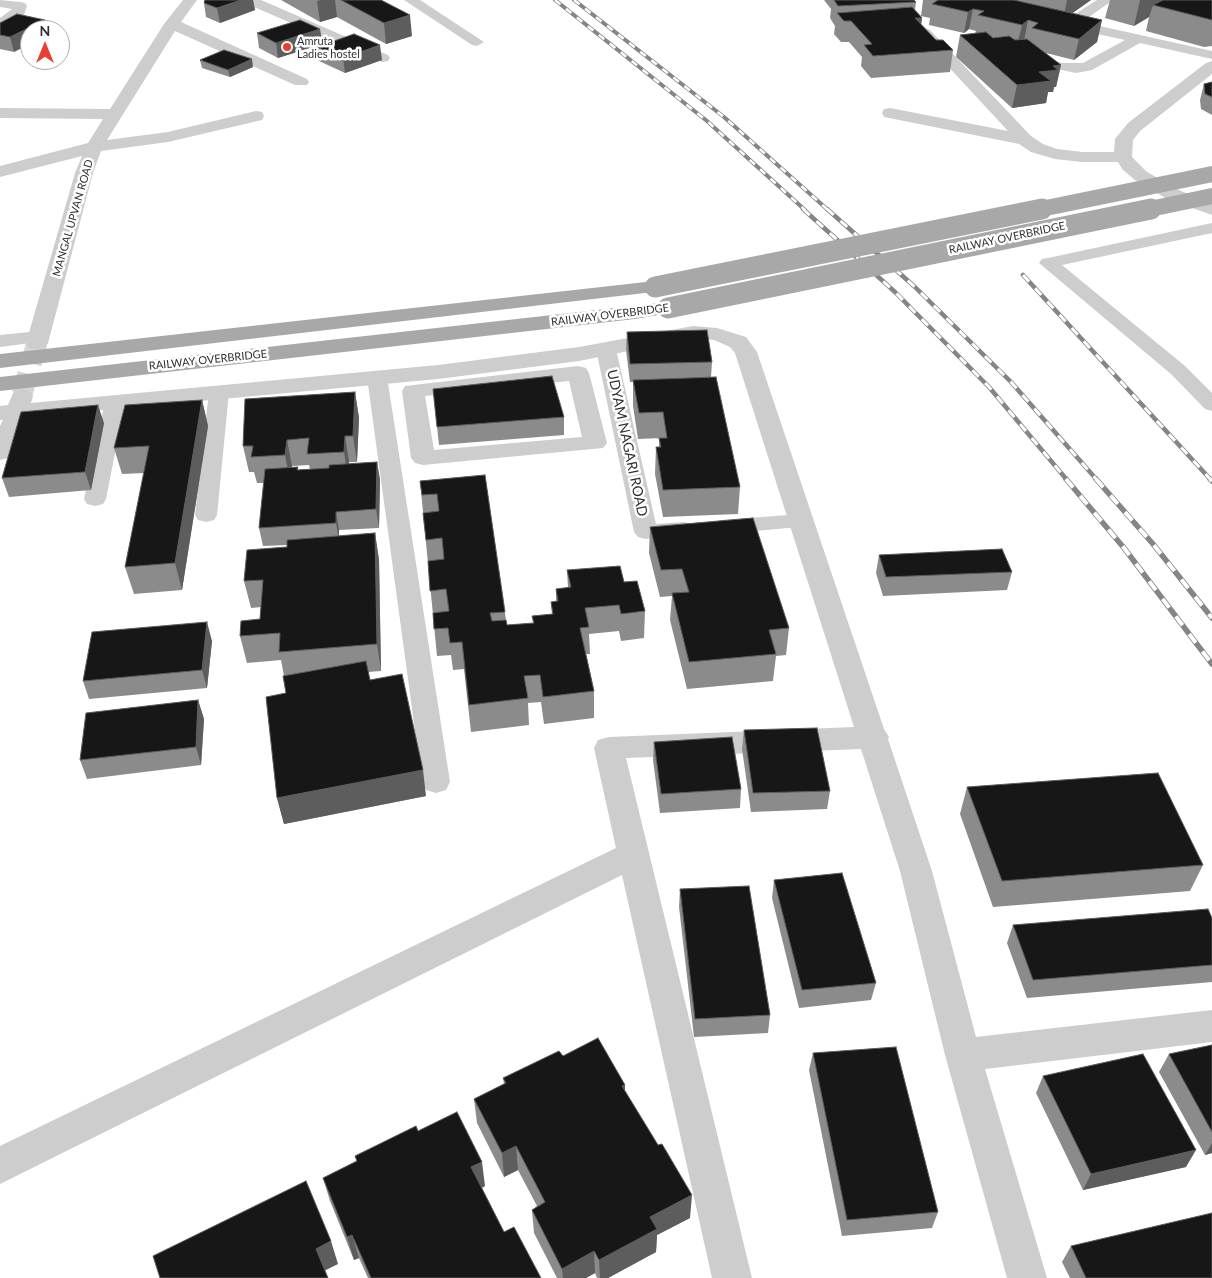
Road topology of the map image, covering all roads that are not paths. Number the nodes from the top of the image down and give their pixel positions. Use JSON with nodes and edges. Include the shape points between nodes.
{"nodes":[{"id":1,"x":190,"y":0,"type":"edge"},
{"id":2,"x":250,"y":0,"type":"edge"},
{"id":3,"x":411,"y":0,"type":"edge"},
{"id":4,"x":1106,"y":0,"type":"edge"},
{"id":5,"x":0,"y":3,"type":"edge"},
{"id":6,"x":1052,"y":19,"type":"edge"},
{"id":7,"x":0,"y":24,"type":"edge"},
{"id":8,"x":172,"y":24,"type":"junction"},
{"id":9,"x":1070,"y":24,"type":"junction"},
{"id":10,"x":919,"y":26,"type":"edge"},
{"id":11,"x":1137,"y":39,"type":"junction"},
{"id":12,"x":477,"y":42,"type":"dead end"},
{"id":13,"x":1011,"y":54,"type":"edge"},
{"id":14,"x":1212,"y":55,"type":"edge"},
{"id":15,"x":383,"y":58,"type":"dead end"},
{"id":16,"x":1212,"y":66,"type":"edge"},
{"id":17,"x":301,"y":82,"type":"dead end"},
{"id":18,"x":0,"y":113,"type":"edge"},
{"id":19,"x":890,"y":113,"type":"dead end"},
{"id":20,"x":115,"y":114,"type":"junction"},
{"id":21,"x":256,"y":116,"type":"dead end"},
{"id":22,"x":1025,"y":140,"type":"junction"},
{"id":23,"x":94,"y":147,"type":"junction"},
{"id":24,"x":1123,"y":157,"type":"junction"},
{"id":25,"x":0,"y":172,"type":"edge"},
{"id":26,"x":1212,"y":174,"type":"edge"},
{"id":27,"x":1212,"y":196,"type":"edge"},
{"id":28,"x":1212,"y":209,"type":"edge"},
{"id":29,"x":1212,"y":228,"type":"edge"},
{"id":30,"x":38,"y":340,"type":"joint"},
{"id":31,"x":0,"y":341,"type":"edge"},
{"id":32,"x":606,"y":349,"type":"junction"},
{"id":33,"x":0,"y":361,"type":"edge"},
{"id":34,"x":476,"y":375,"type":"junction"},
{"id":35,"x":377,"y":377,"type":"junction"},
{"id":36,"x":0,"y":384,"type":"edge"},
{"id":37,"x":219,"y":392,"type":"junction"},
{"id":38,"x":115,"y":402,"type":"junction"},
{"id":39,"x":1212,"y":405,"type":"edge"},
{"id":40,"x":13,"y":406,"type":"edge"},
{"id":41,"x":0,"y":453,"type":"edge"},
{"id":42,"x":95,"y":498,"type":"dead end"},
{"id":43,"x":206,"y":515,"type":"dead end"},
{"id":44,"x":802,"y":521,"type":"junction"},
{"id":45,"x":874,"y":737,"type":"junction"},
{"id":46,"x":436,"y":782,"type":"dead end"},
{"id":47,"x":634,"y":854,"type":"junction"},
{"id":48,"x":1212,"y":1026,"type":"edge"},
{"id":49,"x":963,"y":1055,"type":"junction"},
{"id":50,"x":0,"y":1166,"type":"edge"},
{"id":51,"x":732,"y":1278,"type":"edge"},
{"id":52,"x":1027,"y":1278,"type":"edge"}],
"edges":[{"from":1,"to":8,"type":"street","name":"MANGAL UPVAN ROAD"},
{"from":2,"to":15,"type":"lane"},
{"from":3,"to":12,"type":"lane"},
{"from":4,"to":9,"type":"lane"},
{"from":5,"to":7,"type":"street","via":[[20,6],[19,12]]},
{"from":6,"to":9,"type":"lane"},
{"from":8,"to":17,"type":"street"},
{"from":8,"to":20,"type":"street","name":"MANGAL UPVAN ROAD"},
{"from":9,"to":11,"type":"lane"},
{"from":10,"to":22,"type":"street"},
{"from":11,"to":13,"type":"lane","via":[[1088,66],[1076,69]]},
{"from":11,"to":14,"type":"lane"},
{"from":16,"to":24,"type":"street","via":[[1134,127],[1124,139]]},
{"from":18,"to":20,"type":"street"},
{"from":19,"to":22,"type":"street"},
{"from":20,"to":23,"type":"street","name":"MANGAL UPVAN ROAD"},
{"from":21,"to":23,"type":"street","via":[[168,137]]},
{"from":22,"to":24,"type":"street","via":[[1055,154]]},
{"from":23,"to":25,"type":"street"},
{"from":23,"to":30,"type":"street","name":"MANGAL UPVAN ROAD"},
{"from":24,"to":28,"type":"street","via":[[1149,181],[1174,195]]},
{"from":26,"to":33,"type":"main road","name":"RAILWAY OVERBRIDGE","bridge":true,"via":[[655,286]]},
{"from":27,"to":36,"type":"main road","name":"RAILWAY OVERBRIDGE","bridge":true,"via":[[668,308]]},
{"from":29,"to":39,"type":"lane","via":[[1048,264],[1178,370]]},
{"from":30,"to":31,"type":"lane"},
{"from":32,"to":34,"type":"street"},
{"from":32,"to":44,"type":"street","via":[[693,332],[717,334],[738,342],[746,352]]},
{"from":32,"to":44,"type":"lane","name":"UDYAM NAGARI ROAD","via":[[646,532]]},
{"from":34,"to":34,"type":"street","via":[[413,391],[423,458],[595,443],[578,373]]},
{"from":34,"to":35,"type":"street"},
{"from":35,"to":37,"type":"street"},
{"from":35,"to":46,"type":"lane"},
{"from":37,"to":38,"type":"street"},
{"from":37,"to":43,"type":"lane"},
{"from":38,"to":40,"type":"street"},
{"from":38,"to":42,"type":"lane"},
{"from":40,"to":41,"type":"street"},
{"from":44,"to":45,"type":"street"},
{"from":45,"to":47,"type":"street","via":[[609,748]]},
{"from":45,"to":49,"type":"street","via":[[916,871]]},
{"from":47,"to":50,"type":"street"},
{"from":47,"to":51,"type":"street"},
{"from":48,"to":49,"type":"street"},
{"from":49,"to":52,"type":"street"}]}
